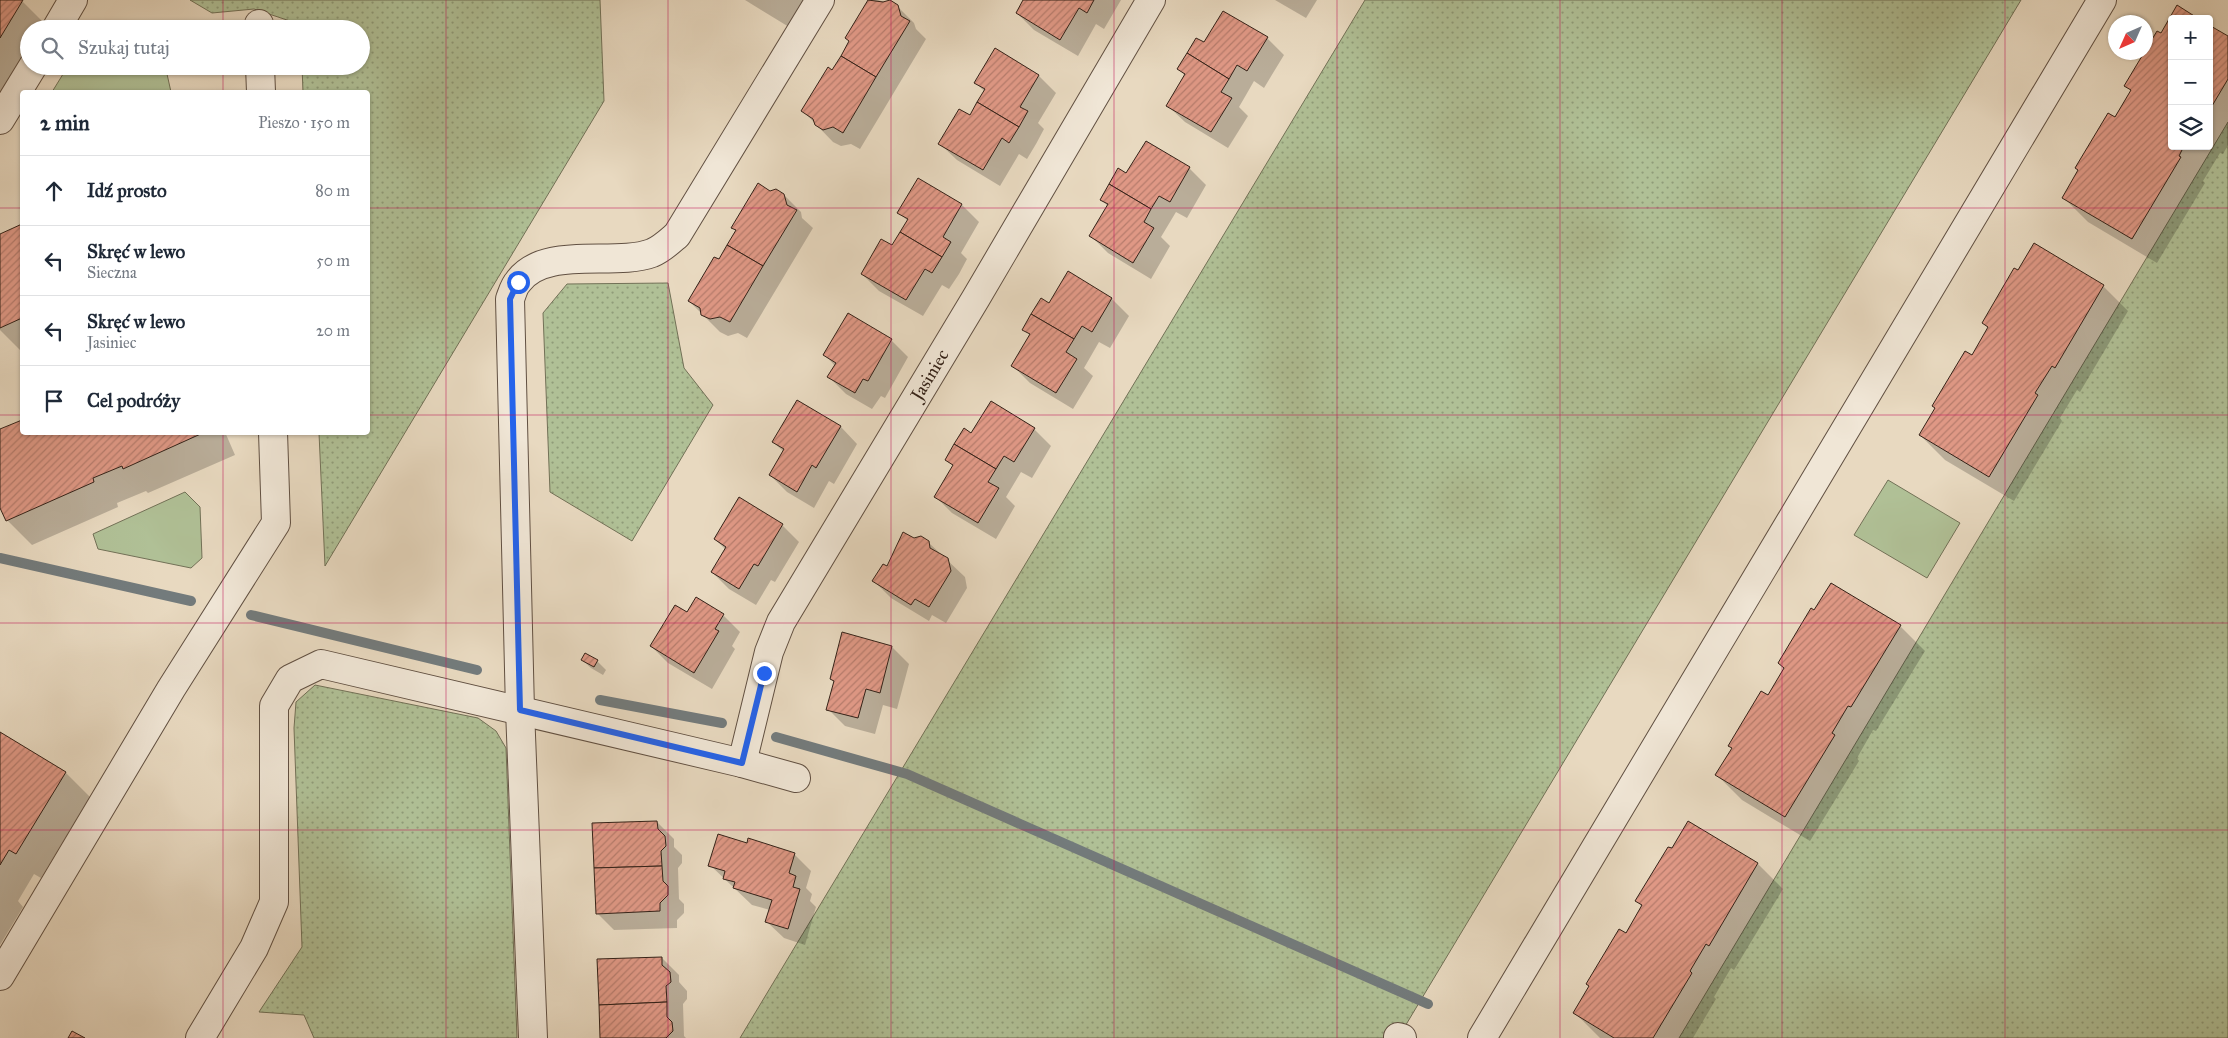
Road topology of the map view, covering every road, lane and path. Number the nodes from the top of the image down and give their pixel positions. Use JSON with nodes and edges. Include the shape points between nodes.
{"nodes":[{"id":1,"x":73,"y":0,"type":"edge"},
{"id":2,"x":820,"y":0,"type":"edge"},
{"id":3,"x":1150,"y":0,"type":"edge"},
{"id":4,"x":2102,"y":0,"type":"edge"},
{"id":5,"x":61,"y":20,"type":"edge"},
{"id":6,"x":28,"y":75,"type":"edge"},
{"id":7,"x":260,"y":75,"type":"edge"},
{"id":8,"x":261,"y":90,"type":"edge"},
{"id":9,"x":0,"y":120,"type":"edge"},
{"id":10,"x":273,"y":435,"type":"edge"},
{"id":11,"x":520,"y":710,"type":"junction"},
{"id":12,"x":742,"y":763,"type":"junction"},
{"id":13,"x":796,"y":778,"type":"dead end"},
{"id":14,"x":0,"y":976,"type":"edge"},
{"id":15,"x":200,"y":1038,"type":"edge"},
{"id":16,"x":533,"y":1038,"type":"edge"},
{"id":17,"x":1482,"y":1038,"type":"edge"}],
"edges":[{"from":1,"to":5,"type":"street"},
{"from":2,"to":11,"type":"street","via":[[677,235],[652,253],[547,262],[530,270],[518,282],[510,299]]},
{"from":3,"to":12,"type":"street","name":"Jasiniec","via":[[781,622],[768,652]]},
{"from":4,"to":17,"type":"street"},
{"from":6,"to":9,"type":"street"},
{"from":7,"to":8,"type":"street"},
{"from":10,"to":14,"type":"street","via":[[276,523]]},
{"from":11,"to":12,"type":"street"},
{"from":11,"to":15,"type":"street","via":[[321,664],[290,680],[274,706],[274,902],[254,948]]},
{"from":11,"to":16,"type":"street"},
{"from":12,"to":13,"type":"street"}]}
